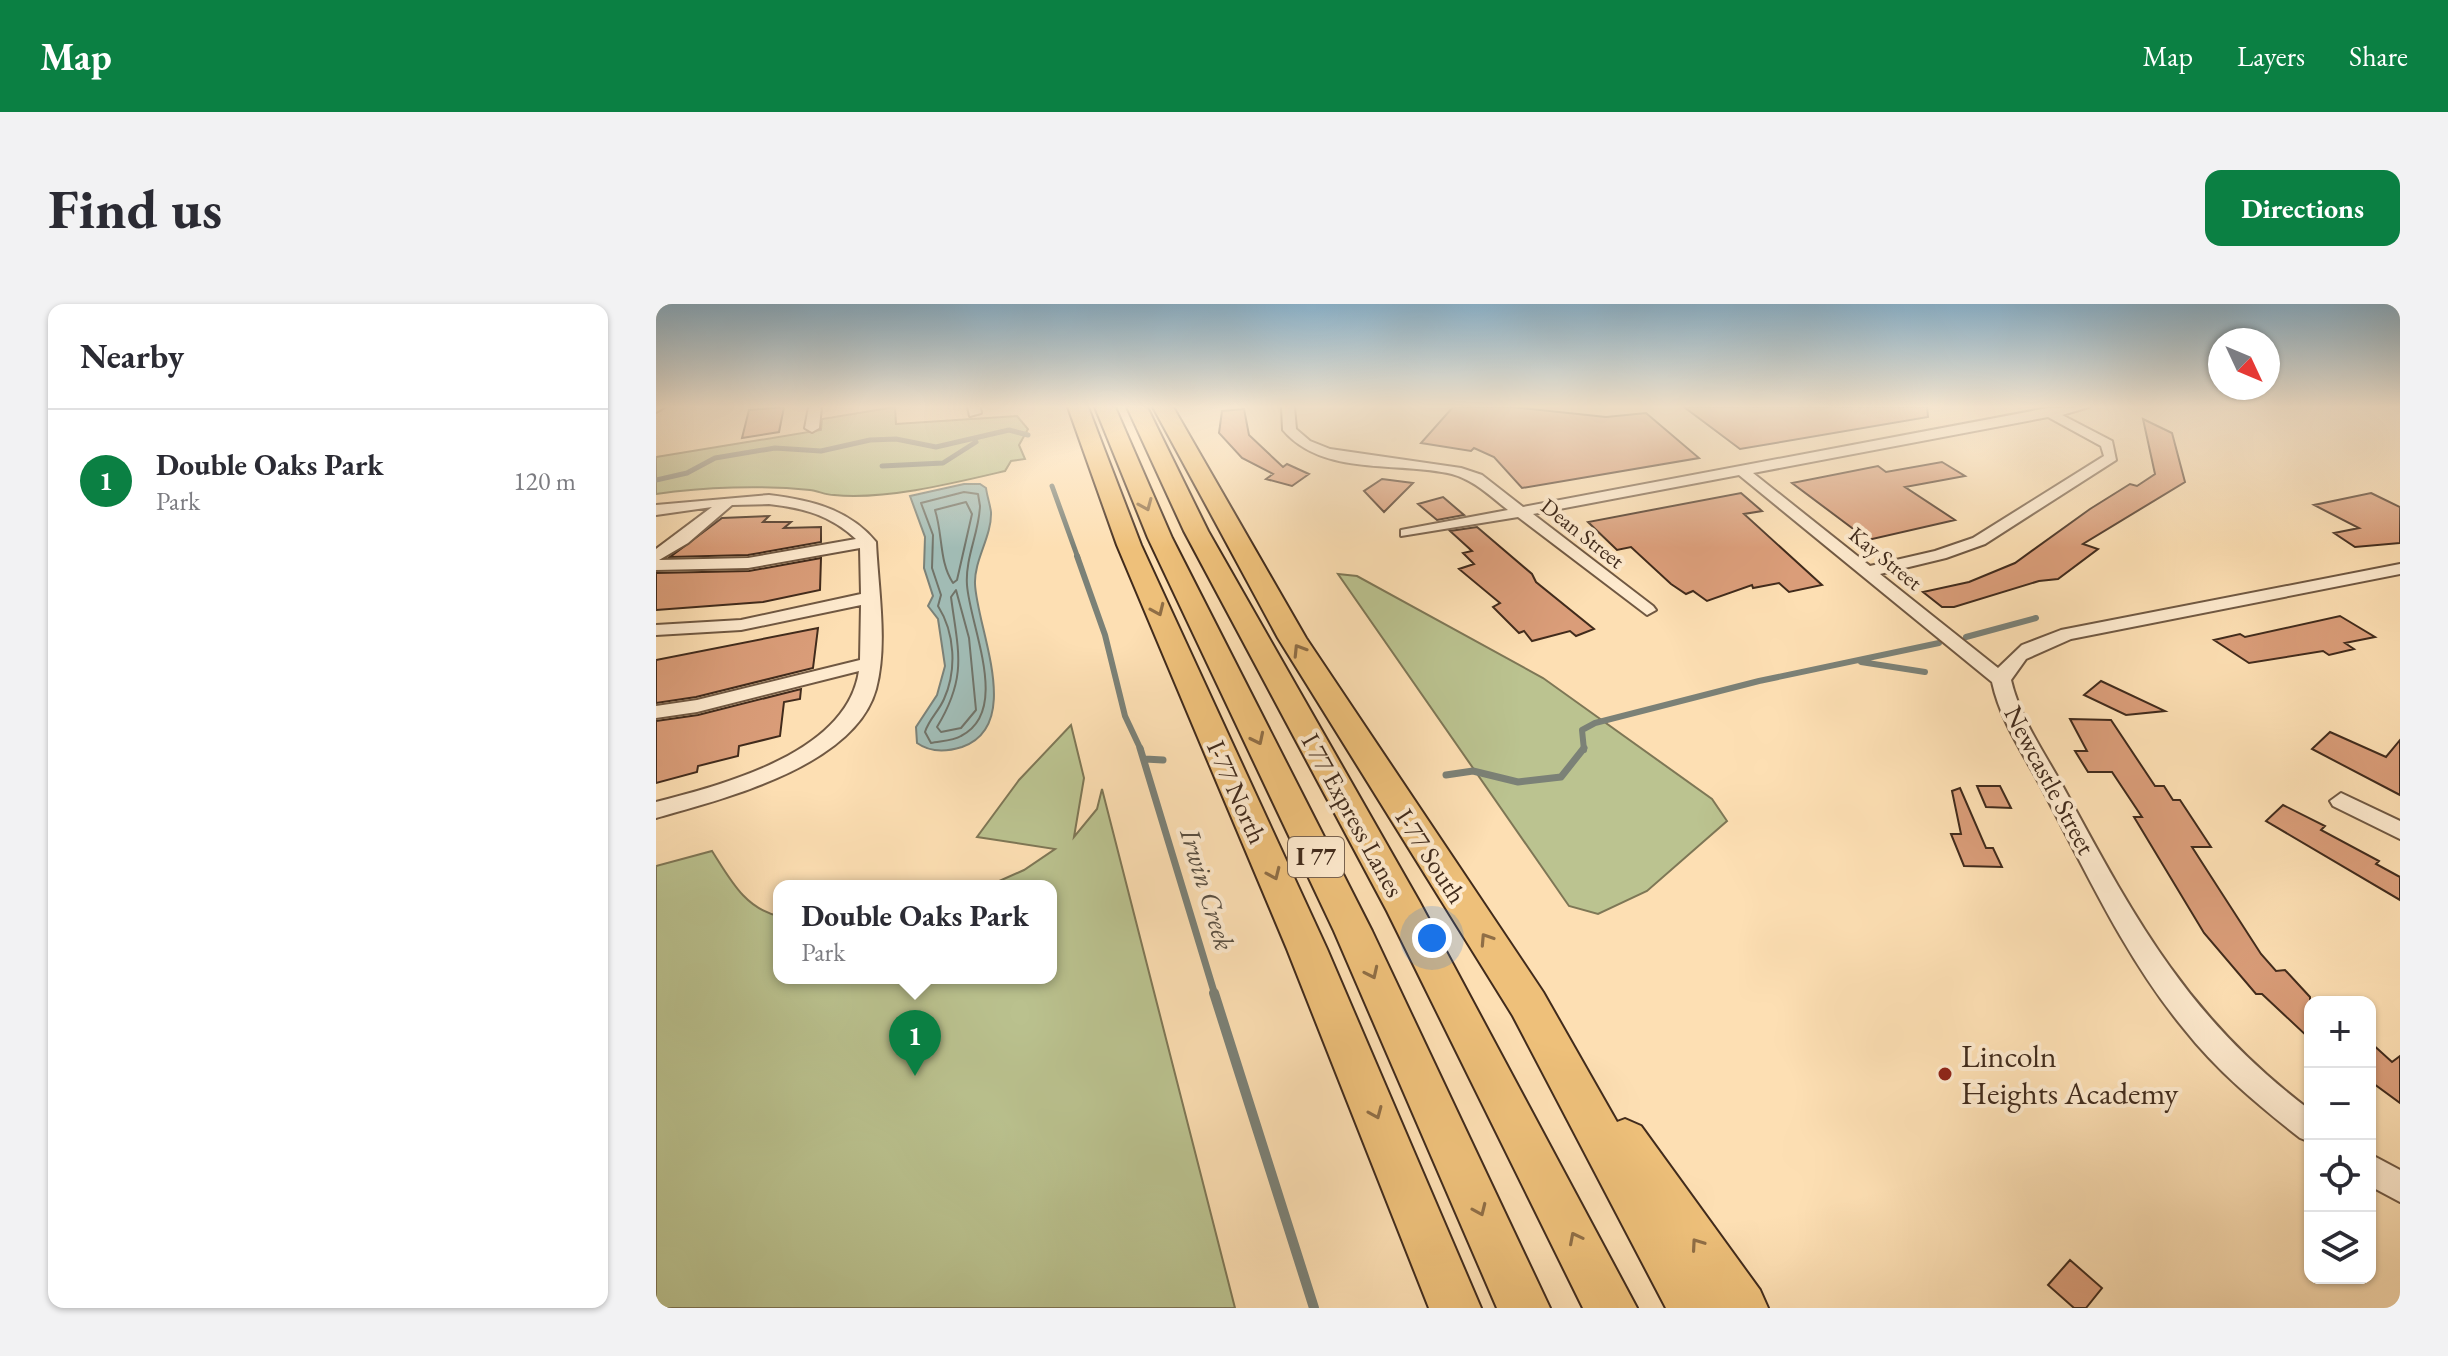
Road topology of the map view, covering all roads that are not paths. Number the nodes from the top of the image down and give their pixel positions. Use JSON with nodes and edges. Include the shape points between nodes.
{"nodes":[{"id":1,"x":1095,"y":454,"type":"edge"},
{"id":2,"x":1125,"y":454,"type":"edge"},
{"id":3,"x":1159,"y":454,"type":"edge"},
{"id":4,"x":1189,"y":454,"type":"edge"},
{"id":5,"x":1341,"y":454,"type":"edge"},
{"id":6,"x":1827,"y":454,"type":"edge"},
{"id":7,"x":2110,"y":454,"type":"edge"},
{"id":8,"x":1742,"y":471,"type":"junction"},
{"id":9,"x":728,"y":501,"type":"junction"},
{"id":10,"x":656,"y":510,"type":"edge"},
{"id":11,"x":1520,"y":512,"type":"junction"},
{"id":12,"x":1407,"y":533,"type":"dead end"},
{"id":13,"x":868,"y":542,"type":"junction"},
{"id":14,"x":656,"y":556,"type":"edge"},
{"id":15,"x":656,"y":565,"type":"edge"},
{"id":16,"x":2400,"y":569,"type":"edge"},
{"id":17,"x":1868,"y":572,"type":"junction"},
{"id":18,"x":869,"y":598,"type":"junction"},
{"id":19,"x":1647,"y":610,"type":"dead end"},
{"id":20,"x":656,"y":630,"type":"edge"},
{"id":21,"x":866,"y":664,"type":"junction"},
{"id":22,"x":2001,"y":680,"type":"junction"},
{"id":23,"x":656,"y":712,"type":"edge"},
{"id":24,"x":2341,"y":801,"type":"dead end"},
{"id":25,"x":656,"y":810,"type":"edge"},
{"id":26,"x":2400,"y":831,"type":"edge"},
{"id":27,"x":1528,"y":1004,"type":"junction"},
{"id":28,"x":2304,"y":1123,"type":"edge"},
{"id":29,"x":2376,"y":1173,"type":"edge"},
{"id":30,"x":2400,"y":1187,"type":"edge"},
{"id":31,"x":1455,"y":1308,"type":"edge"},
{"id":32,"x":1524,"y":1308,"type":"edge"},
{"id":33,"x":1611,"y":1308,"type":"edge"},
{"id":34,"x":1694,"y":1308,"type":"edge"},
{"id":35,"x":1742,"y":1308,"type":"edge"}],
"edges":[{"from":1,"to":31,"type":"highway","name":"I-77 North","number":"I 77","one_way":true,"via":[[1129,545],[1307,949]]},
{"from":2,"to":32,"type":"highway","name":"I 77 Express Lanes","number":"I 77","one_way":true,"via":[[1160,538],[1353,931]]},
{"from":33,"to":3,"type":"highway","name":"I 77 Express Lanes","number":"I 77","one_way":true,"via":[[1414,925],[1196,531]]},
{"from":27,"to":4,"type":"highway","name":"I-77 South","one_way":true,"via":[[1292,638]]},
{"from":5,"to":11,"type":"street","name":"Dean Street","via":[[1466,472]]},
{"from":6,"to":8,"type":"street"},
{"from":7,"to":17,"type":"street","via":[[1979,541]]},
{"from":8,"to":11,"type":"street"},
{"from":8,"to":17,"type":"street","name":"Kay Street"},
{"from":9,"to":10,"type":"street"},
{"from":9,"to":13,"type":"street","via":[[817,507],[839,515]]},
{"from":9,"to":14,"type":"street"},
{"from":11,"to":12,"type":"street"},
{"from":11,"to":19,"type":"street","name":"Dean Street"},
{"from":13,"to":15,"type":"street","via":[[748,563]]},
{"from":13,"to":18,"type":"street"},
{"from":16,"to":22,"type":"street","name":"Newcastle Street","via":[[2067,634],[2021,654]]},
{"from":17,"to":22,"type":"street","name":"Kay Street"},
{"from":18,"to":20,"type":"street","via":[[741,625]]},
{"from":18,"to":21,"type":"street"},
{"from":21,"to":23,"type":"street"},
{"from":21,"to":25,"type":"street","via":[[866,691],[848,722],[770,774]]},
{"from":22,"to":28,"type":"street","name":"Newcastle Street","via":[[2010,709],[2069,819],[2183,1008]]},
{"from":24,"to":26,"type":"street"},
{"from":27,"to":34,"type":"highway","name":"I-77 South"},
{"from":35,"to":27,"type":"highway","one_way":true},
{"from":29,"to":30,"type":"street"}]}
